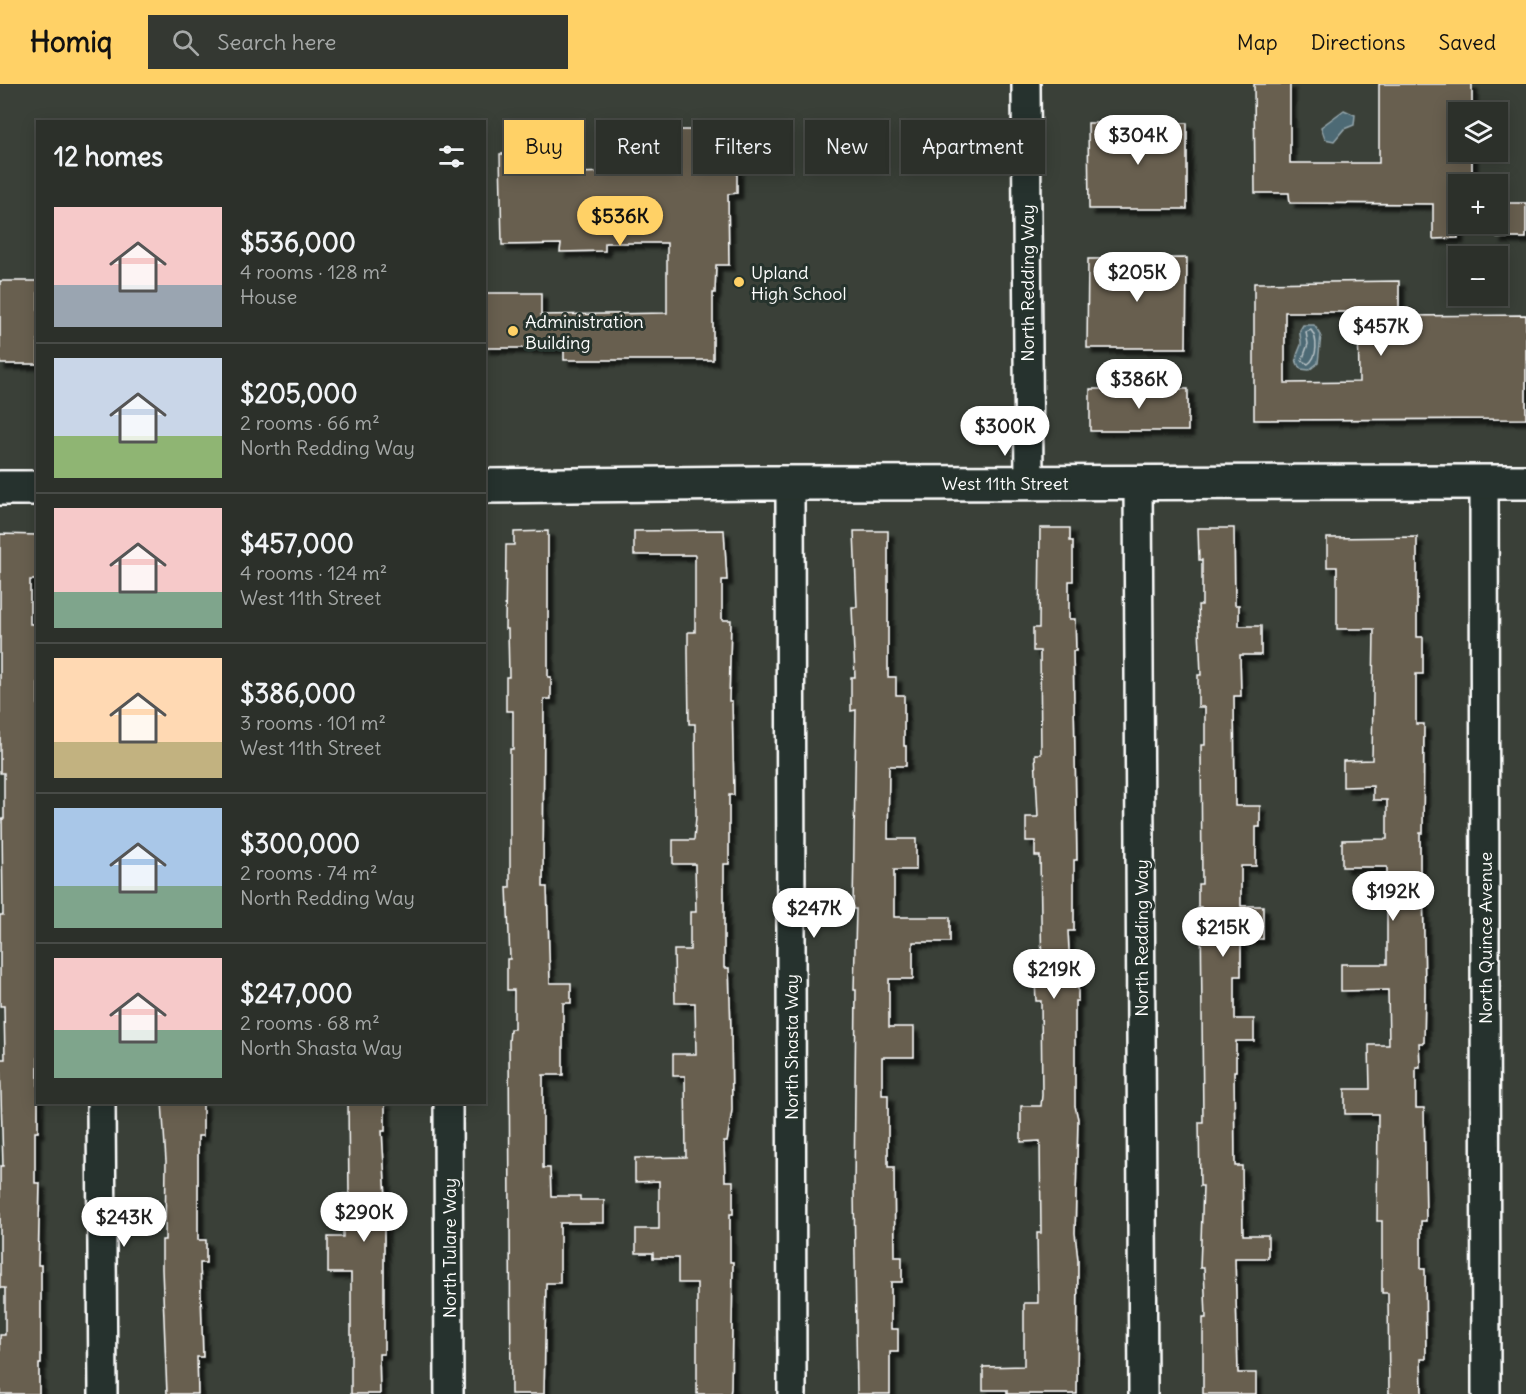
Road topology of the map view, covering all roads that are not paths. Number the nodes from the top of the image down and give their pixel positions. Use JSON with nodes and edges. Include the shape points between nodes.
{"nodes":[{"id":1,"x":1026,"y":84,"type":"edge"},
{"id":2,"x":1029,"y":482,"type":"junction"},
{"id":3,"x":1138,"y":482,"type":"junction"},
{"id":4,"x":1484,"y":482,"type":"junction"},
{"id":5,"x":1526,"y":482,"type":"edge"},
{"id":6,"x":790,"y":484,"type":"junction"},
{"id":7,"x":486,"y":486,"type":"edge"},
{"id":8,"x":0,"y":488,"type":"edge"},
{"id":9,"x":36,"y":488,"type":"edge"},
{"id":10,"x":101,"y":1104,"type":"edge"},
{"id":11,"x":448,"y":1104,"type":"edge"},
{"id":12,"x":103,"y":1394,"type":"edge"},
{"id":13,"x":449,"y":1394,"type":"edge"},
{"id":14,"x":792,"y":1394,"type":"edge"},
{"id":15,"x":1143,"y":1394,"type":"edge"},
{"id":16,"x":1486,"y":1394,"type":"edge"}],
"edges":[{"from":1,"to":2,"type":"street","name":"North Redding Way"},
{"from":2,"to":3,"type":"street","name":"West 11th Street"},
{"from":2,"to":6,"type":"street","name":"West 11th Street"},
{"from":3,"to":4,"type":"street","name":"West 11th Street"},
{"from":3,"to":15,"type":"street","name":"North Redding Way"},
{"from":4,"to":5,"type":"street","name":"West 11th Street"},
{"from":4,"to":16,"type":"street","name":"North Quince Avenue"},
{"from":6,"to":7,"type":"street","name":"West 11th Street"},
{"from":6,"to":14,"type":"street","name":"North Shasta Way"},
{"from":8,"to":9,"type":"street"},
{"from":10,"to":12,"type":"street"},
{"from":11,"to":13,"type":"street","name":"North Tulare Way"}]}
